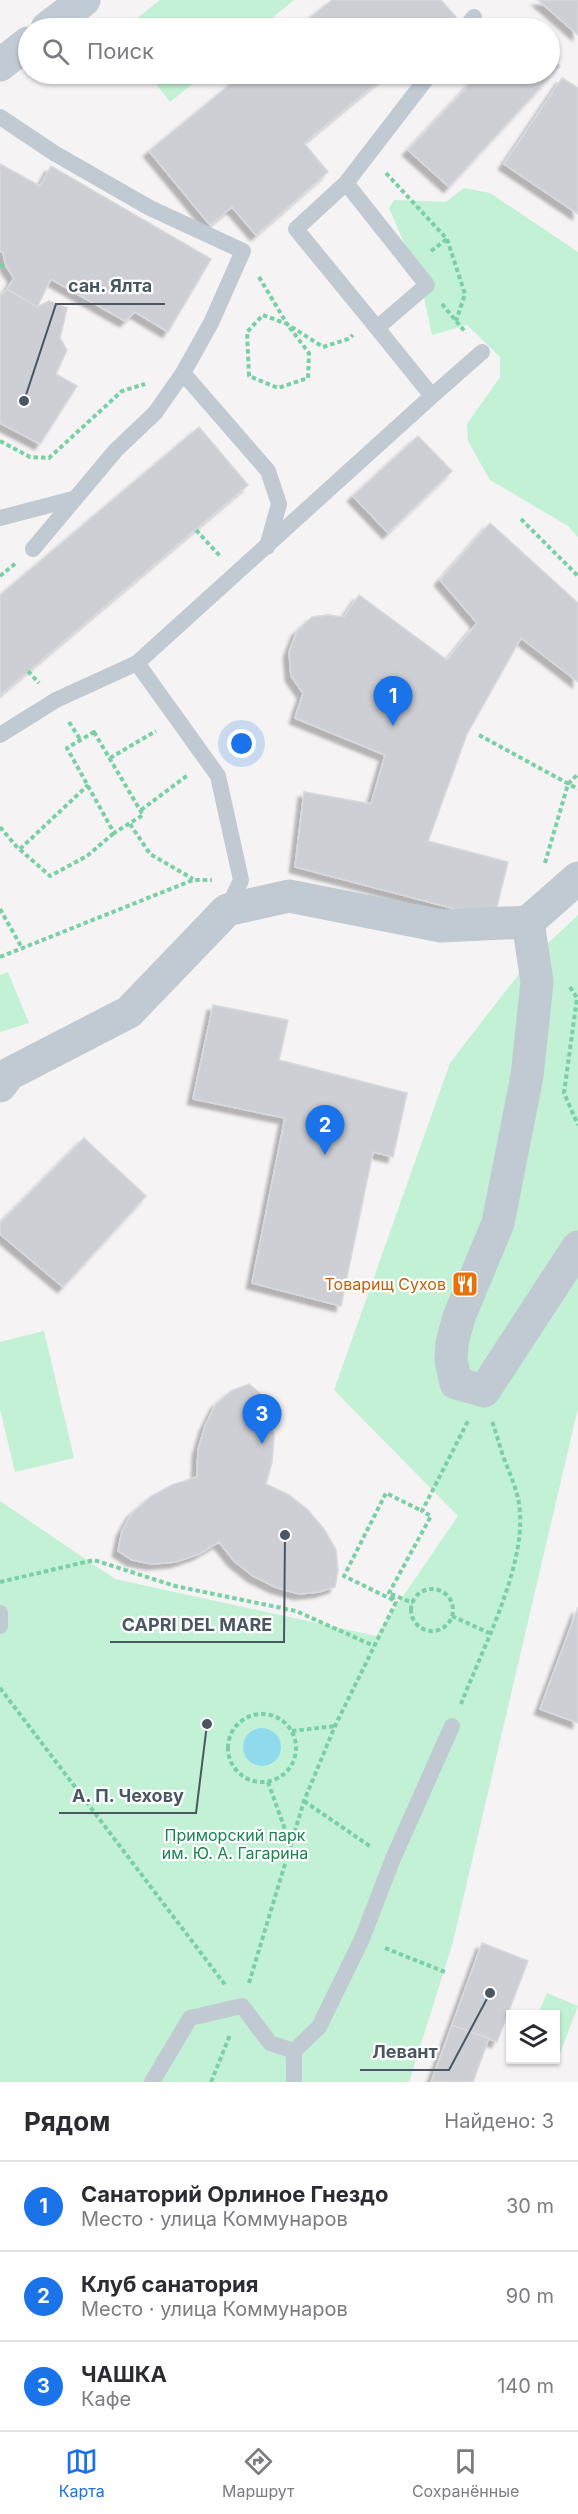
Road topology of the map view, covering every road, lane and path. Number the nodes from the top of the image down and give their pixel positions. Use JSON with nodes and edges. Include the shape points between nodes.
{"nodes":[{"id":1,"x":84,"y":0,"type":"edge"},
{"id":2,"x":60,"y":18,"type":"edge"},
{"id":3,"x":18,"y":51,"type":"edge"},
{"id":4,"x":0,"y":65,"type":"edge"},
{"id":5,"x":422,"y":84,"type":"edge"},
{"id":6,"x":0,"y":117,"type":"edge"},
{"id":7,"x":368,"y":154,"type":"junction"},
{"id":8,"x":346,"y":183,"type":"junction"},
{"id":9,"x":243,"y":250,"type":"junction"},
{"id":10,"x":0,"y":266,"type":"edge"},
{"id":11,"x":6,"y":266,"type":"dead end"},
{"id":12,"x":427,"y":285,"type":"junction"},
{"id":13,"x":456,"y":321,"type":"junction"},
{"id":14,"x":287,"y":324,"type":"junction"},
{"id":15,"x":374,"y":324,"type":"junction"},
{"id":16,"x":482,"y":352,"type":"joint"},
{"id":17,"x":183,"y":373,"type":"junction"},
{"id":18,"x":432,"y":396,"type":"junction"},
{"id":19,"x":0,"y":441,"type":"edge"},
{"id":20,"x":73,"y":499,"type":"junction"},
{"id":21,"x":0,"y":518,"type":"edge"},
{"id":22,"x":521,"y":519,"type":"dead end"},
{"id":23,"x":196,"y":530,"type":"dead end"},
{"id":24,"x":267,"y":547,"type":"junction"},
{"id":25,"x":33,"y":549,"type":"dead end"},
{"id":26,"x":236,"y":574,"type":"junction"},
{"id":27,"x":578,"y":576,"type":"edge"},
{"id":28,"x":137,"y":663,"type":"junction"},
{"id":29,"x":177,"y":719,"type":"junction"},
{"id":30,"x":0,"y":735,"type":"edge"},
{"id":31,"x":479,"y":735,"type":"dead end"},
{"id":32,"x":110,"y":758,"type":"junction"},
{"id":33,"x":208,"y":762,"type":"junction"},
{"id":34,"x":578,"y":774,"type":"edge"},
{"id":35,"x":568,"y":784,"type":"junction"},
{"id":36,"x":88,"y":785,"type":"junction"},
{"id":37,"x":578,"y":789,"type":"edge"},
{"id":38,"x":141,"y":810,"type":"junction"},
{"id":39,"x":130,"y":824,"type":"junction"},
{"id":40,"x":0,"y":827,"type":"edge"},
{"id":41,"x":114,"y":833,"type":"junction"},
{"id":42,"x":20,"y":849,"type":"junction"},
{"id":43,"x":544,"y":864,"type":"dead end"},
{"id":44,"x":578,"y":878,"type":"edge"},
{"id":45,"x":0,"y":909,"type":"edge"},
{"id":46,"x":226,"y":910,"type":"junction"},
{"id":47,"x":528,"y":922,"type":"junction"},
{"id":48,"x":22,"y":948,"type":"junction"},
{"id":49,"x":0,"y":957,"type":"edge"},
{"id":50,"x":0,"y":1086,"type":"edge"},
{"id":51,"x":578,"y":1246,"type":"edge"},
{"id":52,"x":483,"y":1391,"type":"junction"},
{"id":53,"x":422,"y":1511,"type":"junction"},
{"id":54,"x":0,"y":1582,"type":"edge"},
{"id":55,"x":389,"y":1593,"type":"junction"},
{"id":56,"x":396,"y":1602,"type":"junction"},
{"id":57,"x":413,"y":1603,"type":"junction"},
{"id":58,"x":0,"y":1613,"type":"edge"},
{"id":59,"x":452,"y":1616,"type":"junction"},
{"id":60,"x":0,"y":1626,"type":"edge"},
{"id":61,"x":489,"y":1633,"type":"junction"},
{"id":62,"x":374,"y":1646,"type":"junction"},
{"id":63,"x":0,"y":1688,"type":"edge"},
{"id":64,"x":335,"y":1726,"type":"junction"},
{"id":65,"x":452,"y":1726,"type":"joint"},
{"id":66,"x":292,"y":1731,"type":"junction"},
{"id":67,"x":268,"y":1782,"type":"junction"},
{"id":68,"x":304,"y":1801,"type":"junction"},
{"id":69,"x":292,"y":1848,"type":"junction"},
{"id":70,"x":392,"y":1861,"type":"junction"},
{"id":71,"x":362,"y":1939,"type":"junction"},
{"id":72,"x":445,"y":1972,"type":"dead end"},
{"id":73,"x":242,"y":2006,"type":"junction"},
{"id":74,"x":294,"y":2051,"type":"junction"},
{"id":75,"x":152,"y":2082,"type":"edge"},
{"id":76,"x":211,"y":2082,"type":"edge"},
{"id":77,"x":294,"y":2082,"type":"edge"}],
"edges":[{"from":1,"to":2,"type":"main road"},
{"from":3,"to":4,"type":"main road"},
{"from":5,"to":7,"type":"lane"},
{"from":6,"to":9,"type":"lane","via":[[150,208]]},
{"from":7,"to":8,"type":"lane"},
{"from":7,"to":13,"type":"path","via":[[447,239],[465,294]]},
{"from":8,"to":12,"type":"lane"},
{"from":8,"to":15,"type":"lane","via":[[296,229]]},
{"from":9,"to":14,"type":"path"},
{"from":9,"to":17,"type":"lane","via":[[212,322]]},
{"from":10,"to":11,"type":"path"},
{"from":12,"to":13,"type":"path"},
{"from":12,"to":15,"type":"lane"},
{"from":13,"to":16,"type":"path"},
{"from":14,"to":14,"type":"path","via":[[263,315],[247,332],[249,376],[278,388],[308,378],[309,353]]},
{"from":14,"to":15,"type":"path","via":[[323,347]]},
{"from":15,"to":18,"type":"lane"},
{"from":16,"to":18,"type":"lane"},
{"from":17,"to":19,"type":"path","via":[[122,391],[49,458],[30,457]]},
{"from":17,"to":20,"type":"lane","via":[[155,413]]},
{"from":17,"to":24,"type":"lane","via":[[268,471],[279,504]]},
{"from":18,"to":24,"type":"lane"},
{"from":20,"to":21,"type":"lane"},
{"from":20,"to":25,"type":"lane"},
{"from":22,"to":27,"type":"path"},
{"from":23,"to":26,"type":"path"},
{"from":24,"to":26,"type":"lane"},
{"from":26,"to":28,"type":"lane"},
{"from":28,"to":29,"type":"lane"},
{"from":28,"to":30,"type":"lane","via":[[56,700]]},
{"from":29,"to":32,"type":"path"},
{"from":29,"to":33,"type":"lane"},
{"from":31,"to":35,"type":"path"},
{"from":32,"to":36,"type":"path","via":[[94,732],[67,747]]},
{"from":32,"to":38,"type":"path"},
{"from":33,"to":38,"type":"path"},
{"from":33,"to":46,"type":"lane","via":[[218,776],[241,880]]},
{"from":34,"to":35,"type":"path"},
{"from":35,"to":37,"type":"path"},
{"from":35,"to":43,"type":"path"},
{"from":36,"to":41,"type":"path"},
{"from":36,"to":42,"type":"path"},
{"from":38,"to":39,"type":"path","via":[[143,815]]},
{"from":39,"to":41,"type":"path"},
{"from":39,"to":48,"type":"path","via":[[150,854],[193,880]]},
{"from":40,"to":42,"type":"path"},
{"from":41,"to":42,"type":"path","via":[[87,856],[50,876]]},
{"from":44,"to":47,"type":"street"},
{"from":45,"to":48,"type":"path"},
{"from":46,"to":47,"type":"street","via":[[289,896],[441,926]]},
{"from":46,"to":50,"type":"street","via":[[129,1012],[9,1074]]},
{"from":47,"to":52,"type":"street","via":[[537,982],[527,1076],[498,1223],[452,1342],[456,1383]]},
{"from":48,"to":49,"type":"path"},
{"from":51,"to":52,"type":"street"},
{"from":52,"to":53,"type":"path"},
{"from":52,"to":61,"type":"path","via":[[514,1482],[520,1512],[518,1551]]},
{"from":53,"to":55,"type":"path","via":[[431,1516]]},
{"from":53,"to":56,"type":"path","via":[[386,1493],[344,1576]]},
{"from":54,"to":62,"type":"path","via":[[94,1560],[175,1586],[296,1611]]},
{"from":55,"to":56,"type":"path"},
{"from":55,"to":57,"type":"path"},
{"from":56,"to":62,"type":"path"},
{"from":57,"to":59,"type":"path","via":[[422,1592],[439,1590],[452,1602]]},
{"from":57,"to":59,"type":"path","via":[[414,1620],[425,1629],[440,1629]]},
{"from":58,"to":60,"type":"lane"},
{"from":59,"to":61,"type":"path"},
{"from":61,"to":65,"type":"path"},
{"from":62,"to":64,"type":"path"},
{"from":63,"to":73,"type":"path"},
{"from":64,"to":66,"type":"path"},
{"from":64,"to":68,"type":"path"},
{"from":65,"to":70,"type":"lane"},
{"from":66,"to":67,"type":"path","via":[[297,1748],[295,1759],[284,1774]]},
{"from":66,"to":67,"type":"path","via":[[279,1718],[262,1714],[245,1718],[230,1737],[228,1755],[236,1770],[251,1780]]},
{"from":67,"to":69,"type":"path"},
{"from":68,"to":69,"type":"path"},
{"from":68,"to":70,"type":"path"},
{"from":69,"to":73,"type":"path"},
{"from":70,"to":71,"type":"lane"},
{"from":71,"to":72,"type":"path"},
{"from":71,"to":74,"type":"lane","via":[[319,2027]]},
{"from":73,"to":74,"type":"lane","via":[[270,2043]]},
{"from":73,"to":75,"type":"lane","via":[[190,2018]]},
{"from":73,"to":76,"type":"path"},
{"from":74,"to":77,"type":"lane"}]}
